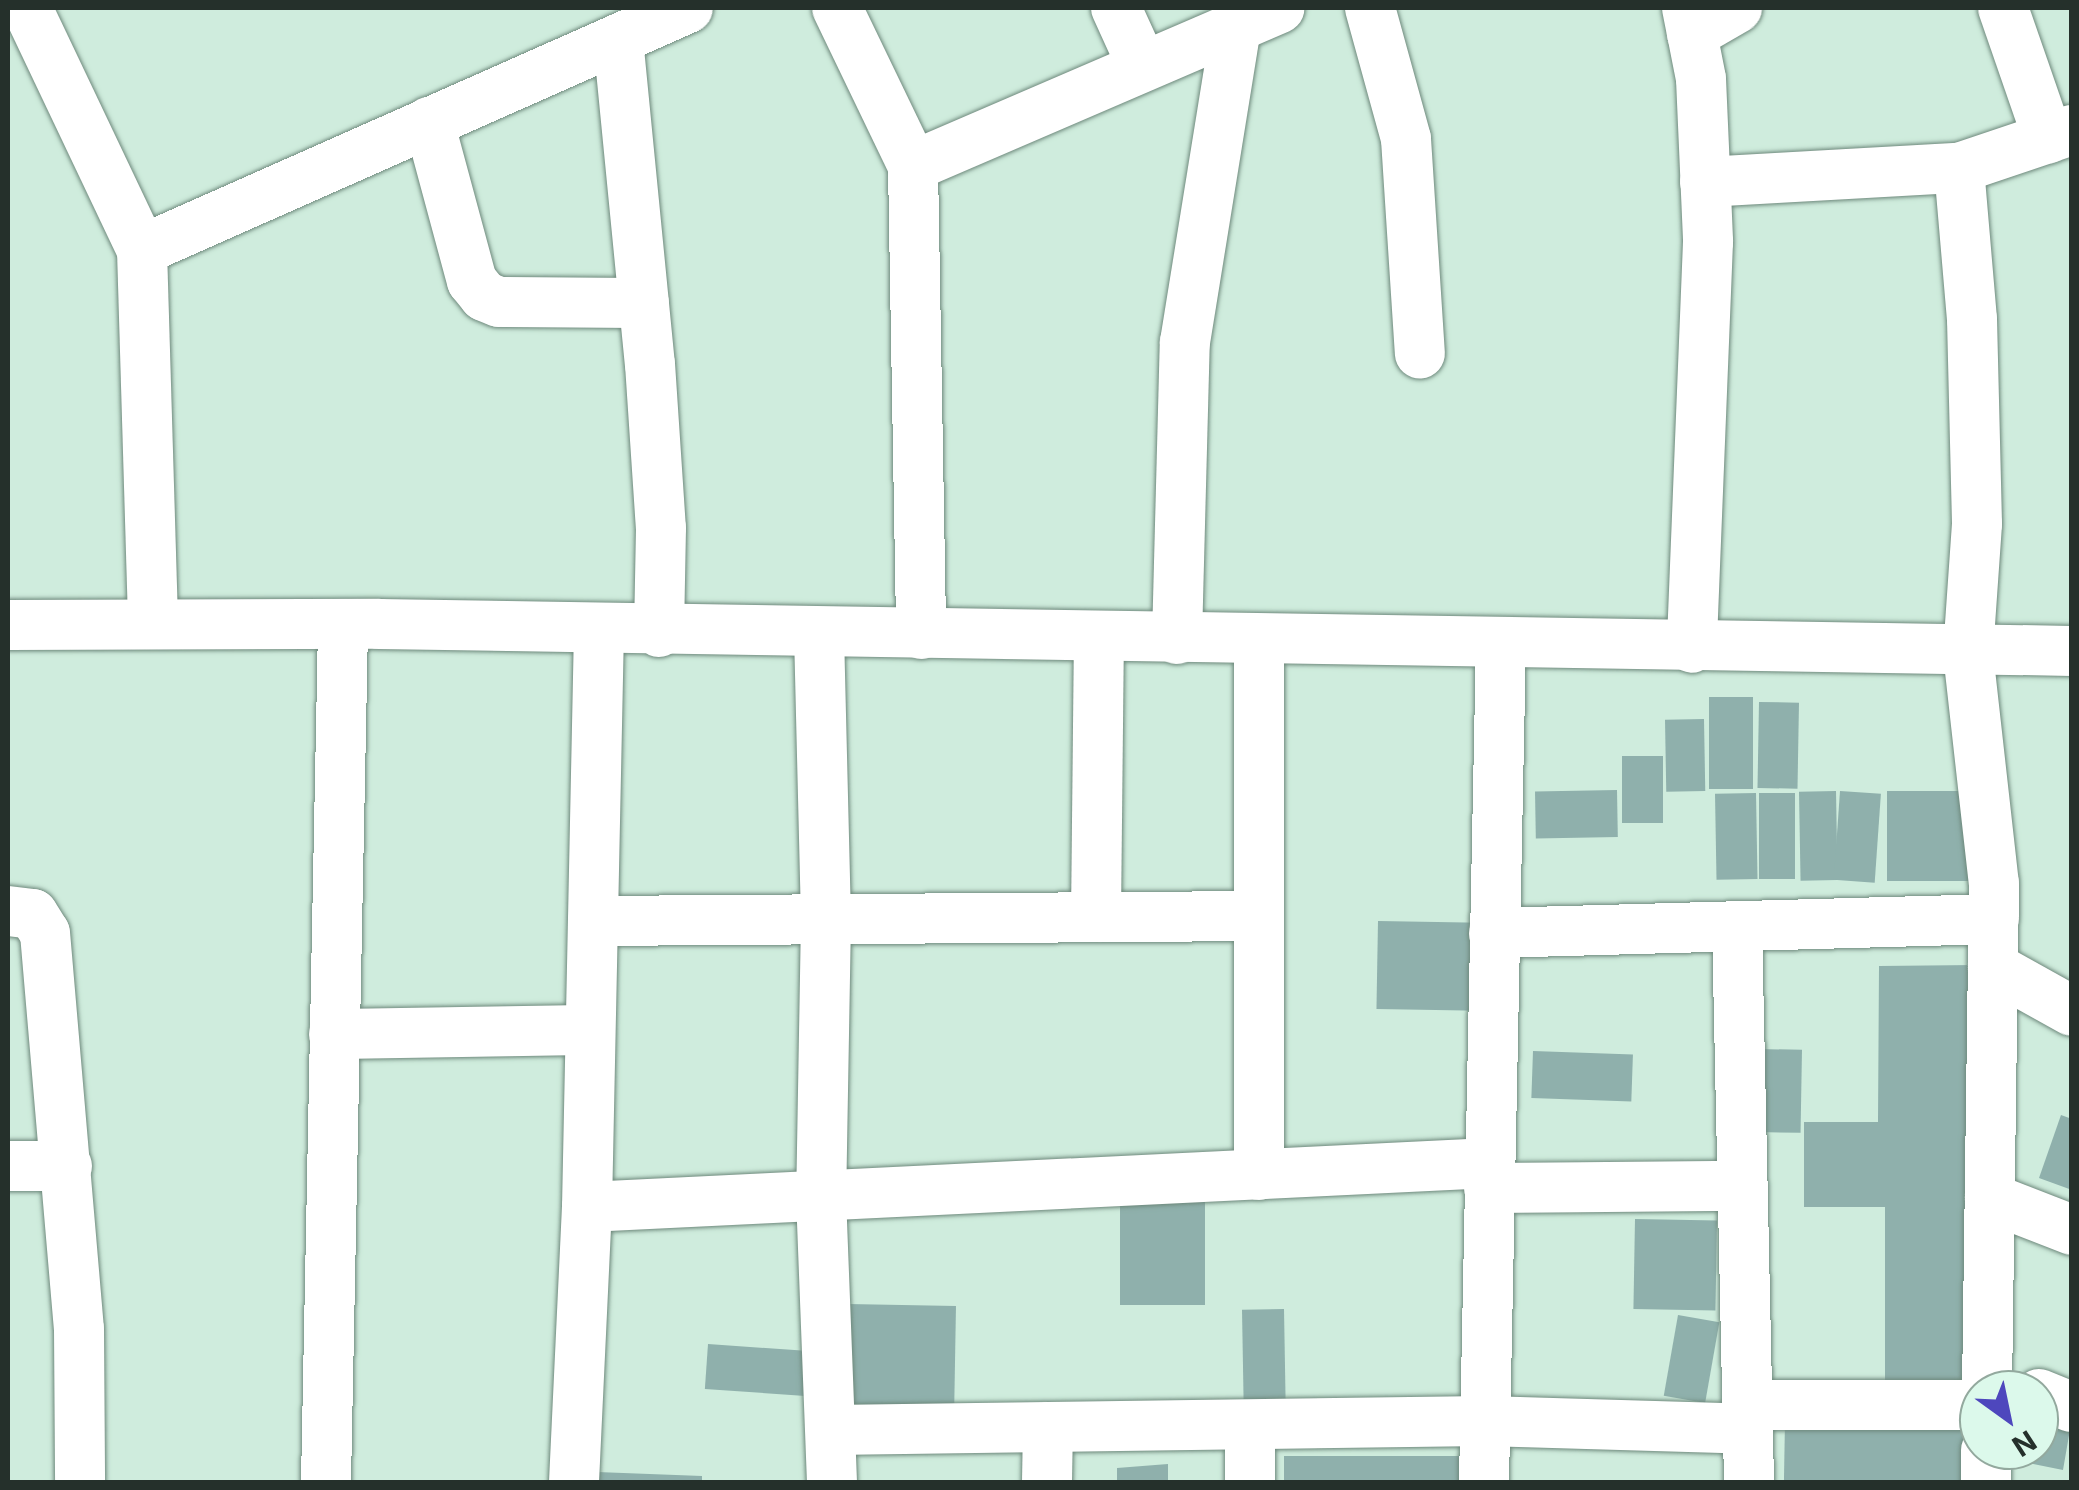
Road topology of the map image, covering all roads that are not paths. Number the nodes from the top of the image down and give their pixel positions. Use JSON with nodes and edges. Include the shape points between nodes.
{"nodes":[{"id":1,"x":27,"y":8,"type":"edge"},
{"id":2,"x":688,"y":8,"type":"edge"},
{"id":3,"x":836,"y":8,"type":"edge"},
{"id":4,"x":1116,"y":8,"type":"edge"},
{"id":5,"x":1370,"y":8,"type":"edge"},
{"id":6,"x":1737,"y":8,"type":"edge"},
{"id":7,"x":2003,"y":8,"type":"edge"},
{"id":8,"x":1257,"y":16,"type":"edge"},
{"id":9,"x":1690,"y":21,"type":"edge"},
{"id":10,"x":618,"y":39,"type":"junction"},
{"id":11,"x":1142,"y":65,"type":"junction"},
{"id":12,"x":429,"y":122,"type":"junction"},
{"id":13,"x":2060,"y":134,"type":"edge"},
{"id":14,"x":913,"y":166,"type":"junction"},
{"id":15,"x":1959,"y":168,"type":"junction"},
{"id":16,"x":1706,"y":182,"type":"junction"},
{"id":17,"x":142,"y":250,"type":"junction"},
{"id":18,"x":644,"y":304,"type":"junction"},
{"id":19,"x":1420,"y":354,"type":"dead end"},
{"id":20,"x":152,"y":624,"type":"junction"},
{"id":21,"x":343,"y":624,"type":"junction"},
{"id":22,"x":8,"y":625,"type":"edge"},
{"id":23,"x":599,"y":631,"type":"junction"},
{"id":24,"x":659,"y":632,"type":"junction"},
{"id":25,"x":819,"y":634,"type":"junction"},
{"id":26,"x":921,"y":634,"type":"junction"},
{"id":27,"x":1099,"y":638,"type":"junction"},
{"id":28,"x":1177,"y":639,"type":"junction"},
{"id":29,"x":1259,"y":640,"type":"junction"},
{"id":30,"x":1500,"y":645,"type":"junction"},
{"id":31,"x":1692,"y":648,"type":"junction"},
{"id":32,"x":1968,"y":653,"type":"junction"},
{"id":33,"x":2062,"y":664,"type":"edge"},
{"id":34,"x":8,"y":911,"type":"edge"},
{"id":35,"x":1259,"y":916,"type":"junction"},
{"id":36,"x":1096,"y":918,"type":"junction"},
{"id":37,"x":826,"y":919,"type":"junction"},
{"id":38,"x":593,"y":921,"type":"junction"},
{"id":39,"x":1737,"y":926,"type":"junction"},
{"id":40,"x":1494,"y":933,"type":"junction"},
{"id":41,"x":1994,"y":943,"type":"junction"},
{"id":42,"x":2072,"y":1011,"type":"edge"},
{"id":43,"x":590,"y":1030,"type":"junction"},
{"id":44,"x":334,"y":1034,"type":"junction"},
{"id":45,"x":8,"y":1166,"type":"edge"},
{"id":46,"x":67,"y":1166,"type":"junction"},
{"id":47,"x":1259,"y":1174,"type":"junction"},
{"id":48,"x":1489,"y":1176,"type":"junction"},
{"id":49,"x":1742,"y":1186,"type":"junction"},
{"id":50,"x":822,"y":1196,"type":"junction"},
{"id":51,"x":1990,"y":1198,"type":"junction"},
{"id":52,"x":587,"y":1207,"type":"junction"},
{"id":53,"x":2072,"y":1230,"type":"edge"},
{"id":54,"x":1994,"y":1370,"type":"edge"},
{"id":55,"x":1959,"y":1395,"type":"edge"},
{"id":56,"x":1748,"y":1417,"type":"junction"},
{"id":57,"x":1485,"y":1421,"type":"junction"},
{"id":58,"x":1250,"y":1424,"type":"junction"},
{"id":59,"x":1048,"y":1427,"type":"junction"},
{"id":60,"x":832,"y":1430,"type":"junction"},
{"id":61,"x":80,"y":1482,"type":"edge"},
{"id":62,"x":326,"y":1482,"type":"edge"},
{"id":63,"x":574,"y":1482,"type":"edge"},
{"id":64,"x":832,"y":1482,"type":"edge"},
{"id":65,"x":1047,"y":1482,"type":"edge"},
{"id":66,"x":1250,"y":1482,"type":"edge"},
{"id":67,"x":1484,"y":1482,"type":"edge"},
{"id":68,"x":1749,"y":1482,"type":"edge"}],
"edges":[{"from":1,"to":17,"type":"street"},
{"from":2,"to":10,"type":"street"},
{"from":3,"to":14,"type":"street"},
{"from":4,"to":11,"type":"street"},
{"from":5,"to":19,"type":"street","via":[[1406,139]]},
{"from":6,"to":9,"type":"street"},
{"from":7,"to":13,"type":"street"},
{"from":8,"to":11,"type":"street"},
{"from":8,"to":28,"type":"street","via":[[1185,342]]},
{"from":9,"to":16,"type":"street"},
{"from":10,"to":12,"type":"street"},
{"from":10,"to":18,"type":"street"},
{"from":11,"to":14,"type":"street"},
{"from":12,"to":17,"type":"street"},
{"from":12,"to":18,"type":"street","via":[[472,280],[484,296],[498,302]]},
{"from":13,"to":15,"type":"street"},
{"from":14,"to":26,"type":"street"},
{"from":15,"to":16,"type":"street"},
{"from":15,"to":32,"type":"street","via":[[1972,319],[1977,524]]},
{"from":16,"to":31,"type":"street"},
{"from":17,"to":20,"type":"street"},
{"from":18,"to":24,"type":"street","via":[[661,528]]},
{"from":20,"to":21,"type":"street"},
{"from":20,"to":22,"type":"street"},
{"from":21,"to":23,"type":"street"},
{"from":21,"to":44,"type":"street"},
{"from":23,"to":24,"type":"street"},
{"from":23,"to":38,"type":"street"},
{"from":24,"to":25,"type":"street"},
{"from":25,"to":26,"type":"street"},
{"from":25,"to":37,"type":"street"},
{"from":26,"to":27,"type":"street"},
{"from":27,"to":28,"type":"street"},
{"from":27,"to":36,"type":"street"},
{"from":28,"to":29,"type":"street"},
{"from":29,"to":30,"type":"street"},
{"from":29,"to":35,"type":"street"},
{"from":30,"to":31,"type":"street"},
{"from":30,"to":40,"type":"street"},
{"from":31,"to":32,"type":"street"},
{"from":32,"to":33,"type":"street"},
{"from":32,"to":41,"type":"street"},
{"from":34,"to":46,"type":"street","via":[[33,914],[45,933]]},
{"from":35,"to":36,"type":"street"},
{"from":35,"to":47,"type":"street"},
{"from":36,"to":37,"type":"street"},
{"from":37,"to":38,"type":"street"},
{"from":37,"to":50,"type":"street"},
{"from":38,"to":43,"type":"street"},
{"from":39,"to":40,"type":"street"},
{"from":39,"to":41,"type":"street"},
{"from":39,"to":49,"type":"street"},
{"from":40,"to":48,"type":"street"},
{"from":41,"to":42,"type":"street"},
{"from":41,"to":51,"type":"street"},
{"from":43,"to":44,"type":"street"},
{"from":43,"to":52,"type":"street"},
{"from":44,"to":62,"type":"street"},
{"from":45,"to":46,"type":"street"},
{"from":46,"to":61,"type":"street"},
{"from":47,"to":48,"type":"street"},
{"from":47,"to":50,"type":"street"},
{"from":48,"to":49,"type":"street"},
{"from":48,"to":57,"type":"street"},
{"from":49,"to":56,"type":"street"},
{"from":50,"to":52,"type":"street"},
{"from":50,"to":60,"type":"street"},
{"from":51,"to":53,"type":"street"},
{"from":51,"to":54,"type":"street"},
{"from":52,"to":63,"type":"street"},
{"from":55,"to":56,"type":"street"},
{"from":56,"to":57,"type":"street"},
{"from":56,"to":68,"type":"street"},
{"from":57,"to":58,"type":"street"},
{"from":57,"to":67,"type":"street"},
{"from":58,"to":59,"type":"street"},
{"from":58,"to":66,"type":"street"},
{"from":59,"to":60,"type":"street"},
{"from":59,"to":65,"type":"street"},
{"from":60,"to":64,"type":"street"}]}
